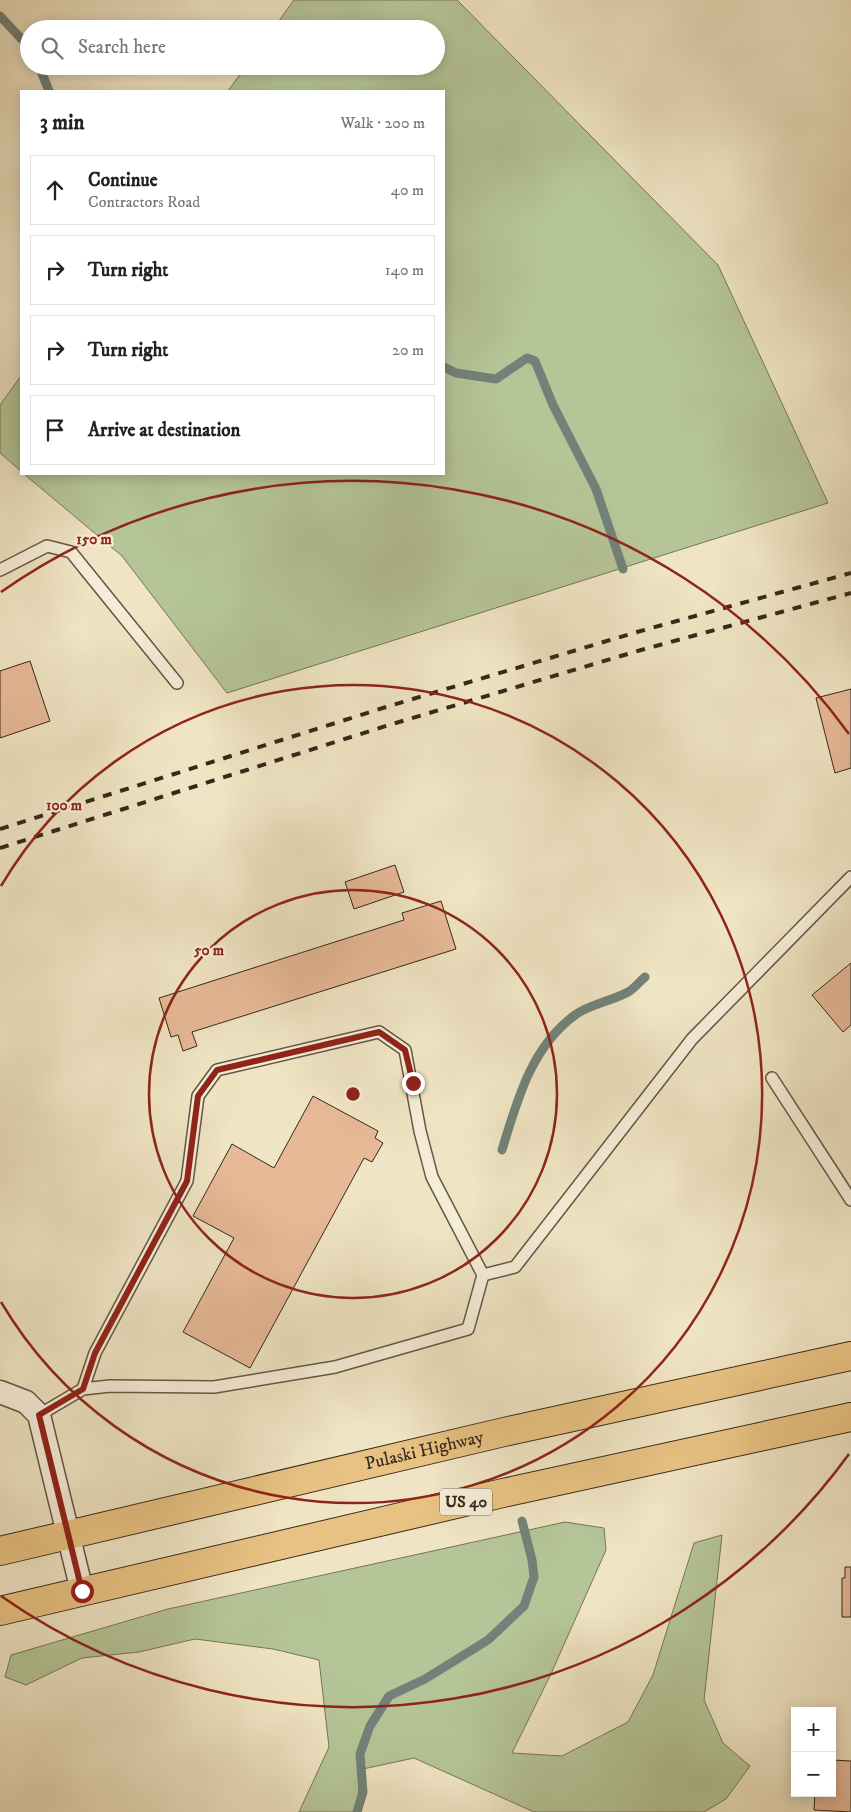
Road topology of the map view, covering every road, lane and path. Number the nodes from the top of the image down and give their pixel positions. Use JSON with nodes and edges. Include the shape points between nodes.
{"nodes":[{"id":1,"x":0,"y":570,"type":"edge"},
{"id":2,"x":177,"y":683,"type":"dead end"},
{"id":3,"x":851,"y":877,"type":"edge"},
{"id":4,"x":772,"y":1078,"type":"dead end"},
{"id":5,"x":851,"y":1200,"type":"edge"},
{"id":6,"x":483,"y":1275,"type":"junction"},
{"id":7,"x":851,"y":1356,"type":"edge"},
{"id":8,"x":83,"y":1389,"type":"junction"},
{"id":9,"x":0,"y":1392,"type":"edge"},
{"id":10,"x":39,"y":1415,"type":"junction"},
{"id":11,"x":851,"y":1417,"type":"edge"},
{"id":12,"x":69,"y":1537,"type":"junction"},
{"id":13,"x":0,"y":1551,"type":"edge"},
{"id":14,"x":82,"y":1591,"type":"junction"},
{"id":15,"x":0,"y":1611,"type":"edge"}],
"edges":[{"from":1,"to":2,"type":"lane","via":[[47,546],[71,552]]},
{"from":3,"to":6,"type":"lane","via":[[692,1039],[515,1267]]},
{"from":4,"to":5,"type":"lane"},
{"from":6,"to":8,"type":"lane","via":[[468,1330],[335,1367],[214,1387],[110,1386]]},
{"from":6,"to":8,"type":"lane","via":[[432,1177],[405,1050],[379,1032],[217,1070],[198,1096],[187,1181],[95,1353]]},
{"from":7,"to":12,"type":"highway","name":"Pulaski Highway","via":[[504,1432]]},
{"from":8,"to":10,"type":"lane"},
{"from":9,"to":10,"type":"street","via":[[26,1402]]},
{"from":10,"to":12,"type":"street"},
{"from":11,"to":14,"type":"highway","number":"US 40"},
{"from":12,"to":13,"type":"highway","name":"Pulaski Highway"},
{"from":12,"to":14,"type":"street"},
{"from":14,"to":15,"type":"highway","number":"US 40"}]}
